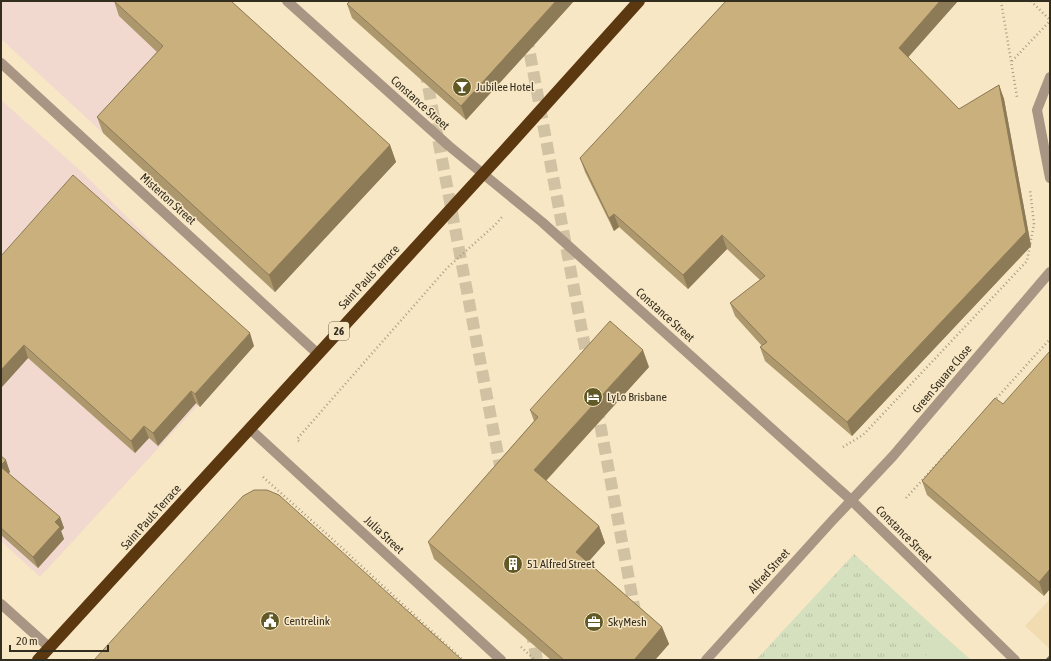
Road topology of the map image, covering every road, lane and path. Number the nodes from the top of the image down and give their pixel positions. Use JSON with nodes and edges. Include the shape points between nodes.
{"nodes":[{"id":1,"x":287,"y":1,"type":"edge"},
{"id":2,"x":639,"y":1,"type":"edge"},
{"id":3,"x":1001,"y":1,"type":"edge"},
{"id":4,"x":1031,"y":1,"type":"edge"},
{"id":5,"x":1050,"y":21,"type":"edge"},
{"id":6,"x":1011,"y":62,"type":"junction"},
{"id":7,"x":1,"y":63,"type":"edge"},
{"id":8,"x":1050,"y":77,"type":"edge"},
{"id":9,"x":1017,"y":99,"type":"dead end"},
{"id":10,"x":483,"y":173,"type":"junction"},
{"id":11,"x":1050,"y":178,"type":"edge"},
{"id":12,"x":1029,"y":185,"type":"dead end"},
{"id":13,"x":502,"y":217,"type":"dead end"},
{"id":14,"x":1050,"y":272,"type":"edge"},
{"id":15,"x":1050,"y":339,"type":"edge"},
{"id":16,"x":318,"y":354,"type":"junction"},
{"id":17,"x":991,"y":404,"type":"edge"},
{"id":18,"x":250,"y":429,"type":"junction"},
{"id":19,"x":959,"y":439,"type":"edge"},
{"id":20,"x":302,"y":445,"type":"dead end"},
{"id":21,"x":843,"y":447,"type":"dead end"},
{"id":22,"x":263,"y":477,"type":"dead end"},
{"id":23,"x":906,"y":498,"type":"dead end"},
{"id":24,"x":851,"y":500,"type":"junction"},
{"id":25,"x":1,"y":604,"type":"edge"},
{"id":26,"x":518,"y":644,"type":"edge"},
{"id":27,"x":50,"y":648,"type":"junction"},
{"id":28,"x":38,"y":660,"type":"edge"},
{"id":29,"x":463,"y":660,"type":"edge"},
{"id":30,"x":500,"y":660,"type":"edge"},
{"id":31,"x":535,"y":660,"type":"edge"},
{"id":32,"x":706,"y":660,"type":"edge"},
{"id":33,"x":1015,"y":660,"type":"edge"}],
"edges":[{"from":1,"to":10,"type":"street","name":"Constance Street"},
{"from":2,"to":10,"type":"highway","name":"Saint Pauls Terrace","number":"26"},
{"from":3,"to":6,"type":"path"},
{"from":4,"to":5,"type":"path"},
{"from":5,"to":6,"type":"path"},
{"from":6,"to":9,"type":"path"},
{"from":7,"to":16,"type":"street","name":"Misterton Street"},
{"from":8,"to":11,"type":"street","via":[[1037,110]]},
{"from":10,"to":16,"type":"highway","name":"Saint Pauls Terrace","number":"26"},
{"from":10,"to":24,"type":"street","name":"Constance Street","via":[[542,222]]},
{"from":12,"to":21,"type":"path","via":[[1034,224],[1027,261],[863,435]]},
{"from":13,"to":20,"type":"path","via":[[442,273],[297,439]]},
{"from":14,"to":24,"type":"street","name":"Green Square Close","via":[[893,456]]},
{"from":15,"to":17,"type":"path"},
{"from":16,"to":18,"type":"highway","name":"Saint Pauls Terrace","number":"26"},
{"from":18,"to":27,"type":"highway","name":"Saint Pauls Terrace","number":"26"},
{"from":18,"to":30,"type":"street","name":"Julia Street"},
{"from":19,"to":23,"type":"path"},
{"from":22,"to":29,"type":"path"},
{"from":24,"to":32,"type":"street","name":"Alfred Street"},
{"from":24,"to":33,"type":"street","name":"Constance Street"},
{"from":25,"to":27,"type":"street"},
{"from":26,"to":31,"type":"path"},
{"from":27,"to":28,"type":"highway","name":"Saint Pauls Terrace","number":"26"}]}
